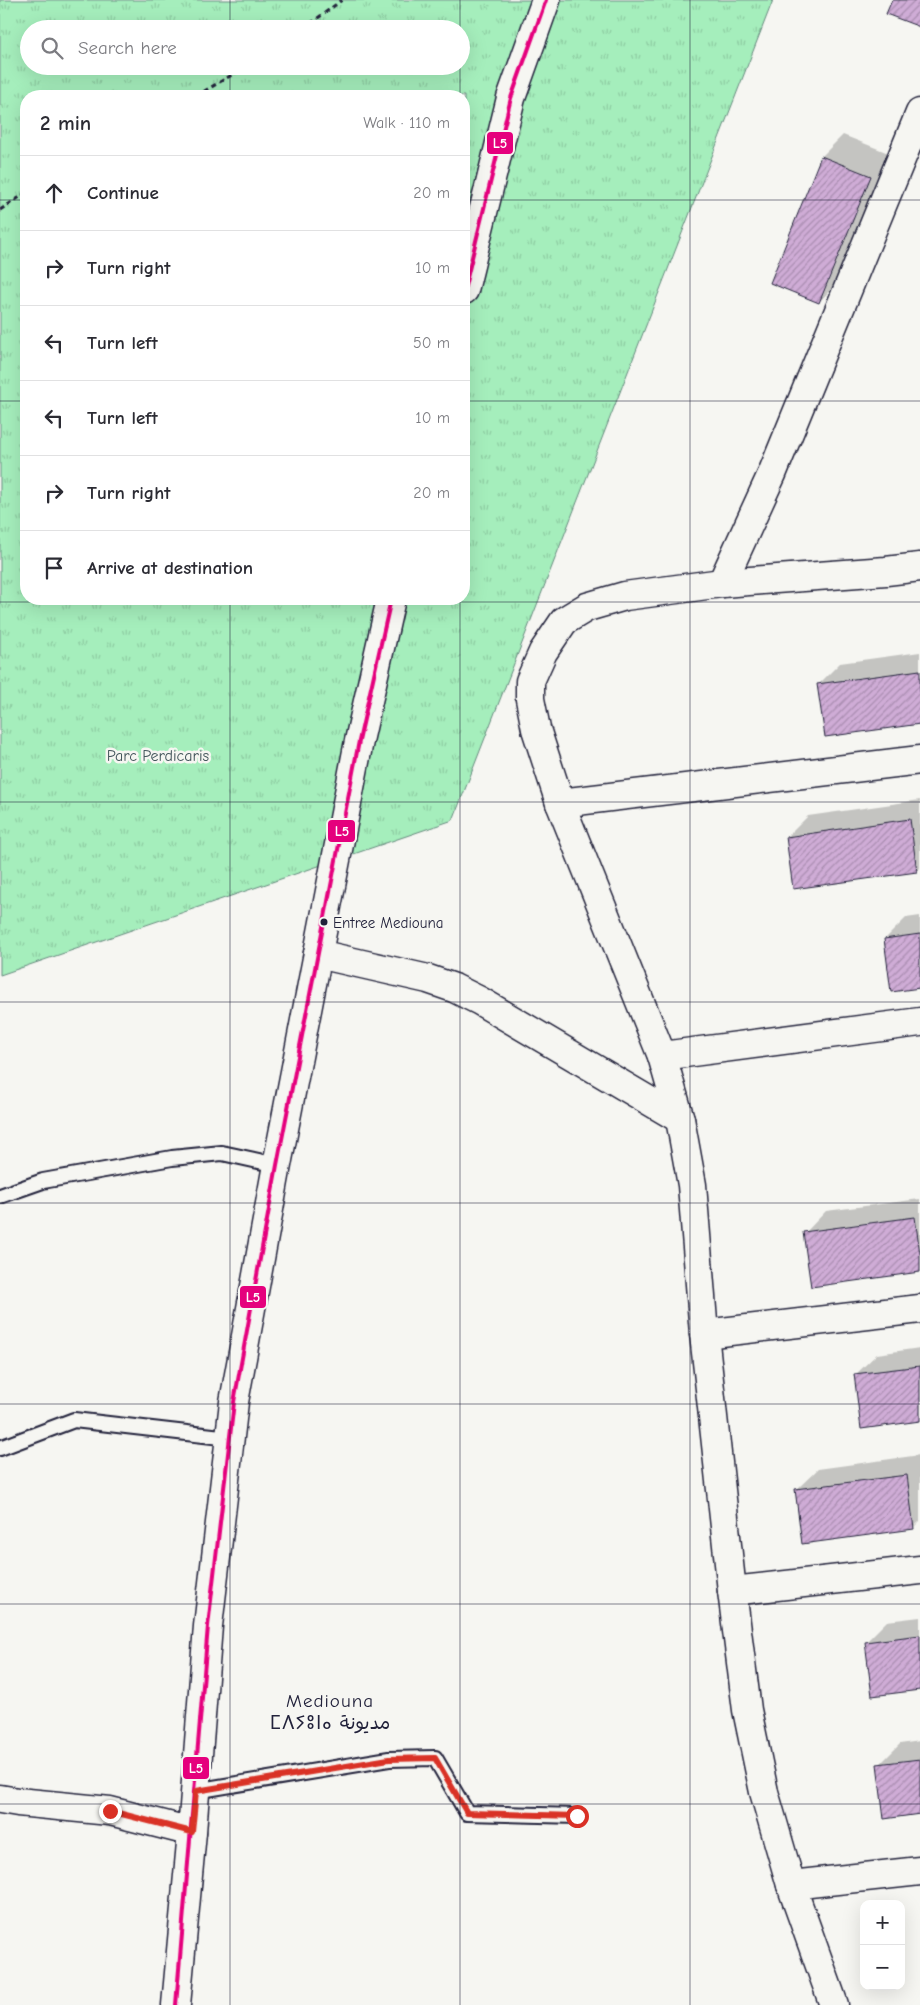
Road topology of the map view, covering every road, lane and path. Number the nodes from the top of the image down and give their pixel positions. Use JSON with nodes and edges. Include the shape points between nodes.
{"nodes":[{"id":1,"x":342,"y":0,"type":"edge"},
{"id":2,"x":546,"y":0,"type":"edge"},
{"id":3,"x":315,"y":20,"type":"edge"},
{"id":4,"x":232,"y":75,"type":"edge"},
{"id":5,"x":206,"y":90,"type":"edge"},
{"id":6,"x":920,"y":114,"type":"edge"},
{"id":7,"x":20,"y":197,"type":"edge"},
{"id":8,"x":0,"y":210,"type":"edge"},
{"id":9,"x":470,"y":265,"type":"edge"},
{"id":10,"x":920,"y":567,"type":"edge"},
{"id":11,"x":722,"y":583,"type":"junction"},
{"id":12,"x":390,"y":605,"type":"edge"},
{"id":13,"x":920,"y":760,"type":"edge"},
{"id":14,"x":560,"y":803,"type":"junction"},
{"id":15,"x":318,"y":954,"type":"junction"},
{"id":16,"x":920,"y":1022,"type":"edge"},
{"id":17,"x":662,"y":1056,"type":"junction"},
{"id":18,"x":680,"y":1119,"type":"junction"},
{"id":19,"x":277,"y":1165,"type":"junction"},
{"id":20,"x":0,"y":1196,"type":"edge"},
{"id":21,"x":920,"y":1309,"type":"edge"},
{"id":22,"x":704,"y":1334,"type":"junction"},
{"id":23,"x":230,"y":1438,"type":"junction"},
{"id":24,"x":0,"y":1448,"type":"edge"},
{"id":25,"x":920,"y":1570,"type":"edge"},
{"id":26,"x":732,"y":1591,"type":"junction"},
{"id":27,"x":196,"y":1791,"type":"junction"},
{"id":28,"x":0,"y":1799,"type":"edge"},
{"id":29,"x":577,"y":1816,"type":"dead end"},
{"id":30,"x":192,"y":1832,"type":"junction"},
{"id":31,"x":920,"y":1871,"type":"edge"},
{"id":32,"x":791,"y":1885,"type":"junction"},
{"id":33,"x":176,"y":2005,"type":"edge"},
{"id":34,"x":834,"y":2005,"type":"edge"}],
"edges":[{"from":1,"to":3,"type":"path"},
{"from":2,"to":9,"type":"street","via":[[511,98]]},
{"from":4,"to":5,"type":"path"},
{"from":6,"to":11,"type":"street","via":[[772,474]]},
{"from":7,"to":8,"type":"path"},
{"from":10,"to":11,"type":"street"},
{"from":11,"to":14,"type":"street","via":[[625,596],[587,607],[564,621],[552,636],[530,681],[530,699],[536,729]]},
{"from":12,"to":15,"type":"street"},
{"from":13,"to":14,"type":"street"},
{"from":14,"to":17,"type":"street"},
{"from":15,"to":18,"type":"street","via":[[454,988]]},
{"from":15,"to":19,"type":"street"},
{"from":16,"to":17,"type":"street"},
{"from":17,"to":18,"type":"street"},
{"from":18,"to":22,"type":"street","via":[[692,1185]]},
{"from":19,"to":20,"type":"lane","via":[[222,1153],[172,1158],[43,1181]]},
{"from":19,"to":23,"type":"street"},
{"from":21,"to":22,"type":"street"},
{"from":22,"to":26,"type":"street"},
{"from":23,"to":24,"type":"lane","via":[[74,1420]]},
{"from":23,"to":27,"type":"street","via":[[208,1626]]},
{"from":25,"to":26,"type":"street"},
{"from":26,"to":32,"type":"street","via":[[752,1737]]},
{"from":27,"to":29,"type":"lane","via":[[389,1759],[435,1758],[467,1813]]},
{"from":27,"to":30,"type":"street"},
{"from":28,"to":30,"type":"street","via":[[110,1811]]},
{"from":30,"to":33,"type":"street"},
{"from":31,"to":32,"type":"street"},
{"from":32,"to":34,"type":"street"}]}
